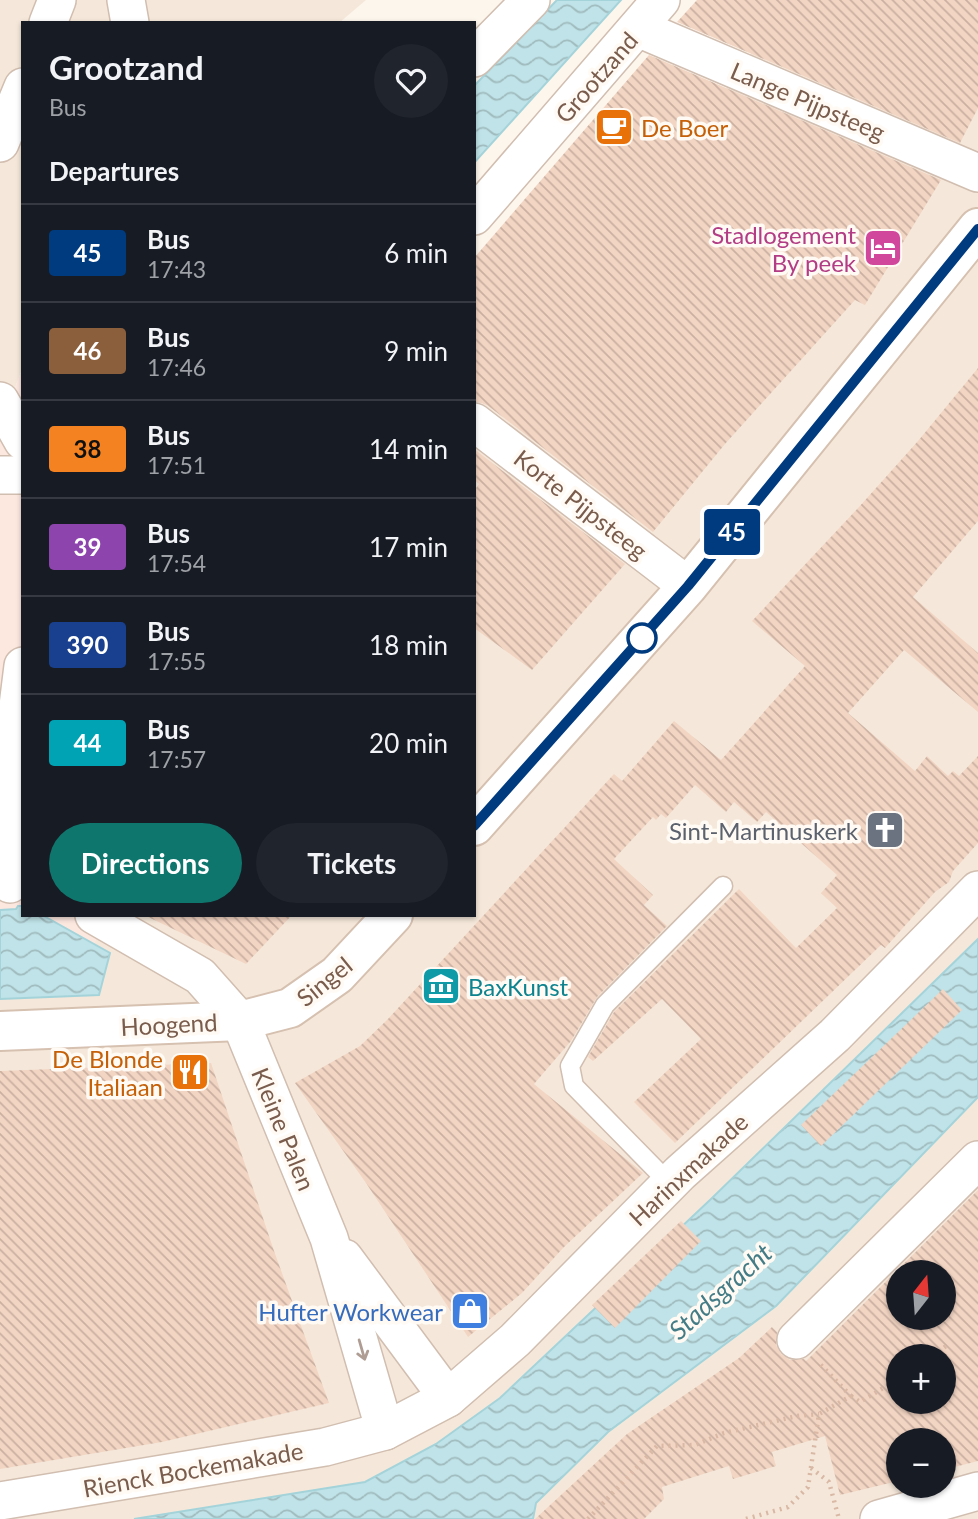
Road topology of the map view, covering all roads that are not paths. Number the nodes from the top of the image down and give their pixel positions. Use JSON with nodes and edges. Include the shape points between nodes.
{"nodes":[{"id":1,"x":57,"y":0,"type":"edge"},
{"id":2,"x":126,"y":0,"type":"edge"},
{"id":3,"x":531,"y":0,"type":"edge"},
{"id":4,"x":661,"y":0,"type":"edge"},
{"id":5,"x":49,"y":21,"type":"edge"},
{"id":6,"x":130,"y":21,"type":"edge"},
{"id":7,"x":638,"y":28,"type":"junction"},
{"id":8,"x":476,"y":56,"type":"edge"},
{"id":9,"x":21,"y":92,"type":"edge"},
{"id":10,"x":0,"y":143,"type":"edge"},
{"id":11,"x":978,"y":173,"type":"edge"},
{"id":12,"x":476,"y":214,"type":"edge"},
{"id":13,"x":978,"y":228,"type":"edge"},
{"id":14,"x":0,"y":401,"type":"edge"},
{"id":15,"x":476,"y":424,"type":"edge"},
{"id":16,"x":21,"y":438,"type":"edge"},
{"id":17,"x":0,"y":475,"type":"edge"},
{"id":18,"x":21,"y":475,"type":"edge"},
{"id":19,"x":688,"y":586,"type":"junction"},
{"id":20,"x":21,"y":682,"type":"edge"},
{"id":21,"x":476,"y":824,"type":"edge"},
{"id":22,"x":11,"y":884,"type":"edge"},
{"id":23,"x":723,"y":886,"type":"dead end"},
{"id":24,"x":978,"y":890,"type":"edge"},
{"id":25,"x":97,"y":917,"type":"edge"},
{"id":26,"x":391,"y":917,"type":"edge"},
{"id":27,"x":240,"y":1021,"type":"junction"},
{"id":28,"x":0,"y":1031,"type":"edge"},
{"id":29,"x":978,"y":1160,"type":"edge"},
{"id":30,"x":670,"y":1184,"type":"junction"},
{"id":31,"x":329,"y":1237,"type":"junction"},
{"id":32,"x":796,"y":1340,"type":"road end"},
{"id":33,"x":448,"y":1398,"type":"junction"},
{"id":34,"x":385,"y":1431,"type":"junction"},
{"id":35,"x":978,"y":1491,"type":"edge"},
{"id":36,"x":0,"y":1501,"type":"edge"},
{"id":37,"x":879,"y":1519,"type":"edge"}],
"edges":[{"from":1,"to":5,"type":"street"},
{"from":2,"to":6,"type":"street"},
{"from":3,"to":8,"type":"street"},
{"from":4,"to":7,"type":"street","name":"Grootzand"},
{"from":7,"to":11,"type":"street","name":"Lange Pijpsteeg"},
{"from":7,"to":12,"type":"street","name":"Grootzand"},
{"from":9,"to":10,"type":"street"},
{"from":13,"to":19,"type":"main road"},
{"from":14,"to":16,"type":"street"},
{"from":15,"to":19,"type":"street","name":"Korte Pijpsteeg"},
{"from":17,"to":18,"type":"street"},
{"from":19,"to":21,"type":"main road"},
{"from":20,"to":22,"type":"street","via":[[12,754]]},
{"from":23,"to":30,"type":"lane","via":[[605,1005],[570,1066],[574,1086]]},
{"from":24,"to":30,"type":"street","name":"Harinxmakade","via":[[835,1035]]},
{"from":25,"to":27,"type":"street","name":"Hoogend","via":[[200,976]]},
{"from":26,"to":27,"type":"main road","name":"Singel","via":[[337,975],[290,1008]]},
{"from":27,"to":28,"type":"main road","name":"Hoogend"},
{"from":27,"to":31,"type":"street","name":"Kleine Palen"},
{"from":29,"to":32,"type":"street"},
{"from":30,"to":33,"type":"street","name":"Harinxmakade","via":[[515,1340]]},
{"from":31,"to":33,"type":"street","name":"Kleine Palen"},
{"from":31,"to":34,"type":"street","name":"Kleine Palen","one_way":true},
{"from":33,"to":34,"type":"street","name":"Harinxmakade"},
{"from":34,"to":36,"type":"street","name":"Rienck Bockemakade","via":[[325,1447]]},
{"from":35,"to":37,"type":"street"}]}
